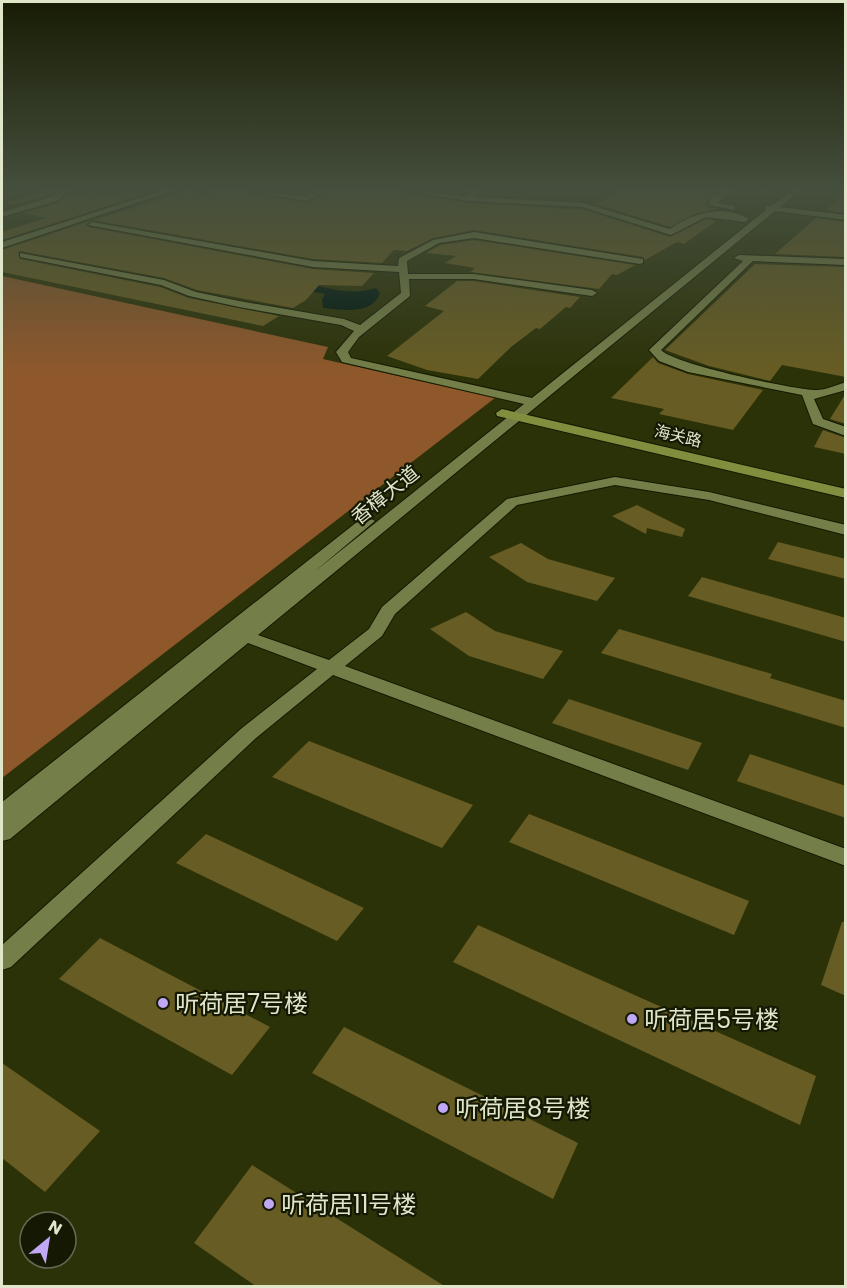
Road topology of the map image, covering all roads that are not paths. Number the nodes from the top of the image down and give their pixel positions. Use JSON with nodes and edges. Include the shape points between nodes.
{"nodes":[{"id":1,"x":240,"y":251,"type":"edge"},
{"id":2,"x":412,"y":251,"type":"edge"},
{"id":3,"x":576,"y":251,"type":"edge"},
{"id":4,"x":712,"y":251,"type":"edge"},
{"id":5,"x":712,"y":251,"type":"edge"},
{"id":6,"x":23,"y":255,"type":"dead end"},
{"id":7,"x":708,"y":255,"type":"junction"},
{"id":8,"x":751,"y":258,"type":"junction"},
{"id":9,"x":639,"y":261,"type":"dead end"},
{"id":10,"x":846,"y":262,"type":"edge"},
{"id":11,"x":402,"y":273,"type":"junction"},
{"id":12,"x":592,"y":293,"type":"dead end"},
{"id":13,"x":391,"y":305,"type":"junction"},
{"id":14,"x":290,"y":311,"type":"junction"},
{"id":15,"x":361,"y":330,"type":"junction"},
{"id":16,"x":846,"y":386,"type":"edge"},
{"id":17,"x":814,"y":394,"type":"junction"},
{"id":18,"x":518,"y":408,"type":"junction"},
{"id":19,"x":846,"y":432,"type":"edge"},
{"id":20,"x":846,"y":483,"type":"edge"},
{"id":21,"x":846,"y":494,"type":"edge"},
{"id":22,"x":846,"y":530,"type":"edge"},
{"id":23,"x":245,"y":636,"type":"junction"},
{"id":24,"x":331,"y":668,"type":"junction"},
{"id":25,"x":2,"y":813,"type":"edge"},
{"id":26,"x":2,"y":833,"type":"edge"},
{"id":27,"x":846,"y":858,"type":"edge"},
{"id":28,"x":2,"y":960,"type":"edge"}],
"edges":[{"from":1,"to":11,"type":"street"},
{"from":2,"to":11,"type":"street","via":[[402,260]]},
{"from":3,"to":9,"type":"street"},
{"from":4,"to":7,"type":"street","name":"香樟大道"},
{"from":5,"to":7,"type":"street","name":"香樟大道"},
{"from":6,"to":14,"type":"street","via":[[164,283],[238,304]]},
{"from":7,"to":8,"type":"street"},
{"from":7,"to":18,"type":"street","name":"香樟大道"},
{"from":8,"to":10,"type":"street"},
{"from":8,"to":17,"type":"street","via":[[656,350],[663,359],[692,369]]},
{"from":11,"to":12,"type":"street","via":[[464,274]]},
{"from":11,"to":13,"type":"street","via":[[406,294]]},
{"from":13,"to":14,"type":"street","via":[[357,314]]},
{"from":13,"to":15,"type":"street"},
{"from":14,"to":15,"type":"street","via":[[344,322]]},
{"from":15,"to":18,"type":"street","via":[[342,352],[346,360]]},
{"from":16,"to":17,"type":"street"},
{"from":17,"to":19,"type":"street","via":[[807,397],[818,421]]},
{"from":18,"to":20,"type":"main road","name":"海关路"},
{"from":18,"to":21,"type":"main road","name":"海关路"},
{"from":18,"to":23,"type":"street","name":"香樟大道"},
{"from":18,"to":25,"type":"street","name":"香樟大道"},
{"from":22,"to":24,"type":"street","via":[[709,496],[615,481],[512,502],[388,611],[376,632]]},
{"from":23,"to":24,"type":"street"},
{"from":23,"to":26,"type":"street","name":"香樟大道"},
{"from":24,"to":27,"type":"street"},
{"from":24,"to":28,"type":"street","via":[[249,733]]}]}
